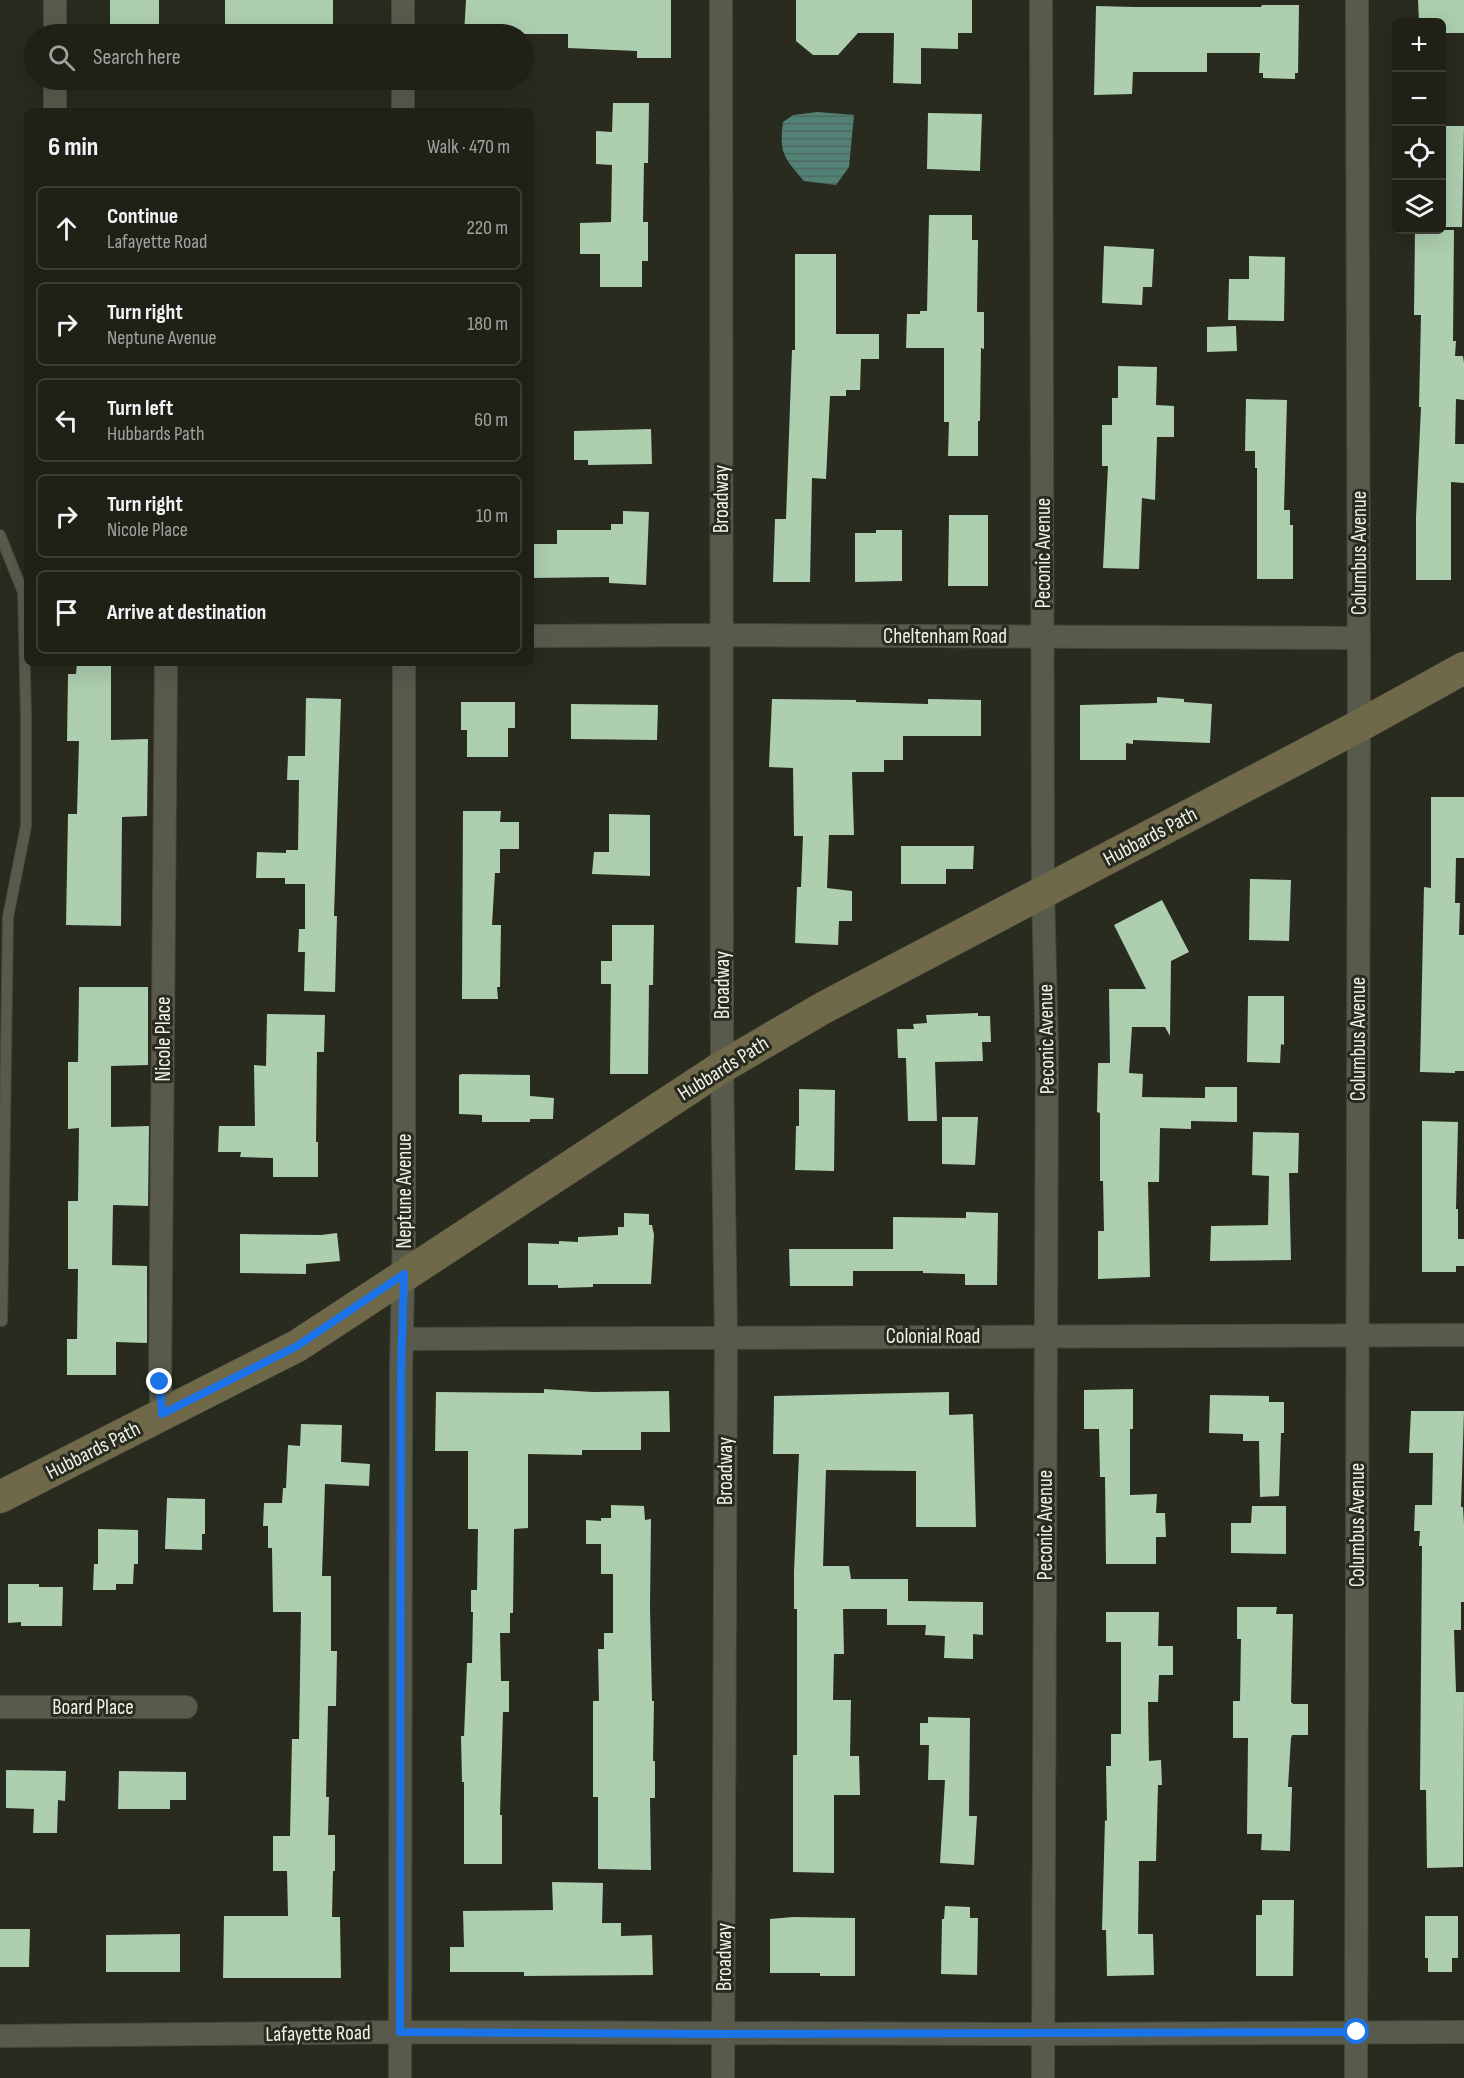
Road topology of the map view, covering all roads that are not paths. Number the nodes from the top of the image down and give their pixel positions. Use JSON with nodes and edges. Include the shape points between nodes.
{"nodes":[{"id":1,"x":55,"y":0,"type":"edge"},
{"id":2,"x":403,"y":0,"type":"edge"},
{"id":3,"x":721,"y":0,"type":"edge"},
{"id":4,"x":1041,"y":0,"type":"edge"},
{"id":5,"x":1357,"y":0,"type":"edge"},
{"id":6,"x":55,"y":24,"type":"edge"},
{"id":7,"x":403,"y":24,"type":"edge"},
{"id":8,"x":55,"y":90,"type":"edge"},
{"id":9,"x":403,"y":90,"type":"edge"},
{"id":10,"x":55,"y":108,"type":"edge"},
{"id":11,"x":403,"y":108,"type":"edge"},
{"id":12,"x":0,"y":535,"type":"edge"},
{"id":13,"x":24,"y":624,"type":"edge"},
{"id":14,"x":721,"y":635,"type":"junction"},
{"id":15,"x":534,"y":636,"type":"edge"},
{"id":16,"x":1043,"y":637,"type":"junction"},
{"id":17,"x":1359,"y":639,"type":"junction"},
{"id":18,"x":25,"y":666,"type":"edge"},
{"id":19,"x":166,"y":666,"type":"edge"},
{"id":20,"x":404,"y":666,"type":"edge"},
{"id":21,"x":1464,"y":668,"type":"edge"},
{"id":22,"x":1359,"y":726,"type":"junction"},
{"id":23,"x":1043,"y":891,"type":"junction"},
{"id":24,"x":722,"y":1067,"type":"junction"},
{"id":25,"x":404,"y":1274,"type":"junction"},
{"id":26,"x":0,"y":1321,"type":"edge"},
{"id":27,"x":1357,"y":1335,"type":"junction"},
{"id":28,"x":1464,"y":1335,"type":"edge"},
{"id":29,"x":726,"y":1336,"type":"junction"},
{"id":30,"x":1046,"y":1336,"type":"junction"},
{"id":31,"x":402,"y":1339,"type":"junction"},
{"id":32,"x":162,"y":1414,"type":"junction"},
{"id":33,"x":0,"y":1497,"type":"edge"},
{"id":34,"x":0,"y":1707,"type":"edge"},
{"id":35,"x":186,"y":1707,"type":"dead end"},
{"id":36,"x":400,"y":2032,"type":"junction"},
{"id":37,"x":1357,"y":2032,"type":"junction"},
{"id":38,"x":1464,"y":2032,"type":"edge"},
{"id":39,"x":724,"y":2034,"type":"junction"},
{"id":40,"x":1044,"y":2034,"type":"junction"},
{"id":41,"x":0,"y":2036,"type":"edge"},
{"id":42,"x":400,"y":2078,"type":"edge"},
{"id":43,"x":723,"y":2078,"type":"edge"},
{"id":44,"x":1043,"y":2078,"type":"edge"},
{"id":45,"x":1356,"y":2078,"type":"edge"}],
"edges":[{"from":1,"to":6,"type":"street"},
{"from":2,"to":7,"type":"street"},
{"from":3,"to":14,"type":"street","name":"Broadway"},
{"from":4,"to":16,"type":"street","name":"Peconic Avenue"},
{"from":5,"to":17,"type":"street","name":"Columbus Avenue"},
{"from":8,"to":10,"type":"street"},
{"from":9,"to":11,"type":"street"},
{"from":12,"to":13,"type":"lane","via":[[23,592]]},
{"from":14,"to":15,"type":"street","name":"Cheltenham Road"},
{"from":14,"to":16,"type":"street","name":"Cheltenham Road"},
{"from":14,"to":24,"type":"street","name":"Broadway"},
{"from":16,"to":17,"type":"street","name":"Cheltenham Road"},
{"from":16,"to":23,"type":"street","name":"Peconic Avenue"},
{"from":17,"to":22,"type":"street","name":"Columbus Avenue"},
{"from":18,"to":26,"type":"lane","via":[[26,826],[8,917]]},
{"from":19,"to":32,"type":"street","name":"Nicole Place"},
{"from":20,"to":25,"type":"street","name":"Neptune Avenue"},
{"from":21,"to":22,"type":"street","name":"Hubbards Path"},
{"from":22,"to":23,"type":"street","name":"Hubbards Path"},
{"from":22,"to":27,"type":"street","name":"Columbus Avenue"},
{"from":23,"to":24,"type":"street","name":"Hubbards Path","via":[[823,1008]]},
{"from":23,"to":30,"type":"street","name":"Peconic Avenue"},
{"from":24,"to":25,"type":"street","name":"Hubbards Path"},
{"from":24,"to":29,"type":"street","name":"Broadway"},
{"from":25,"to":31,"type":"street","name":"Neptune Avenue"},
{"from":25,"to":32,"type":"street","name":"Hubbards Path","via":[[297,1346]]},
{"from":27,"to":28,"type":"street","name":"Colonial Road"},
{"from":27,"to":30,"type":"street","name":"Colonial Road"},
{"from":27,"to":37,"type":"street","name":"Columbus Avenue"},
{"from":29,"to":30,"type":"street","name":"Colonial Road"},
{"from":29,"to":31,"type":"street","name":"Colonial Road"},
{"from":29,"to":39,"type":"street","name":"Broadway"},
{"from":30,"to":40,"type":"street","name":"Peconic Avenue"},
{"from":31,"to":36,"type":"street","name":"Neptune Avenue"},
{"from":32,"to":33,"type":"street","name":"Hubbards Path"},
{"from":34,"to":35,"type":"street","name":"Board Place"},
{"from":36,"to":39,"type":"street","name":"Lafayette Road"},
{"from":36,"to":41,"type":"street","name":"Lafayette Road"},
{"from":36,"to":42,"type":"street","name":"Neptune Avenue"},
{"from":37,"to":38,"type":"street","name":"Lafayette Road"},
{"from":37,"to":40,"type":"street","name":"Lafayette Road"},
{"from":37,"to":45,"type":"street","name":"Columbus Avenue"},
{"from":39,"to":40,"type":"street","name":"Lafayette Road"},
{"from":39,"to":43,"type":"street","name":"Broadway"},
{"from":40,"to":44,"type":"street","name":"Peconic Avenue"}]}
